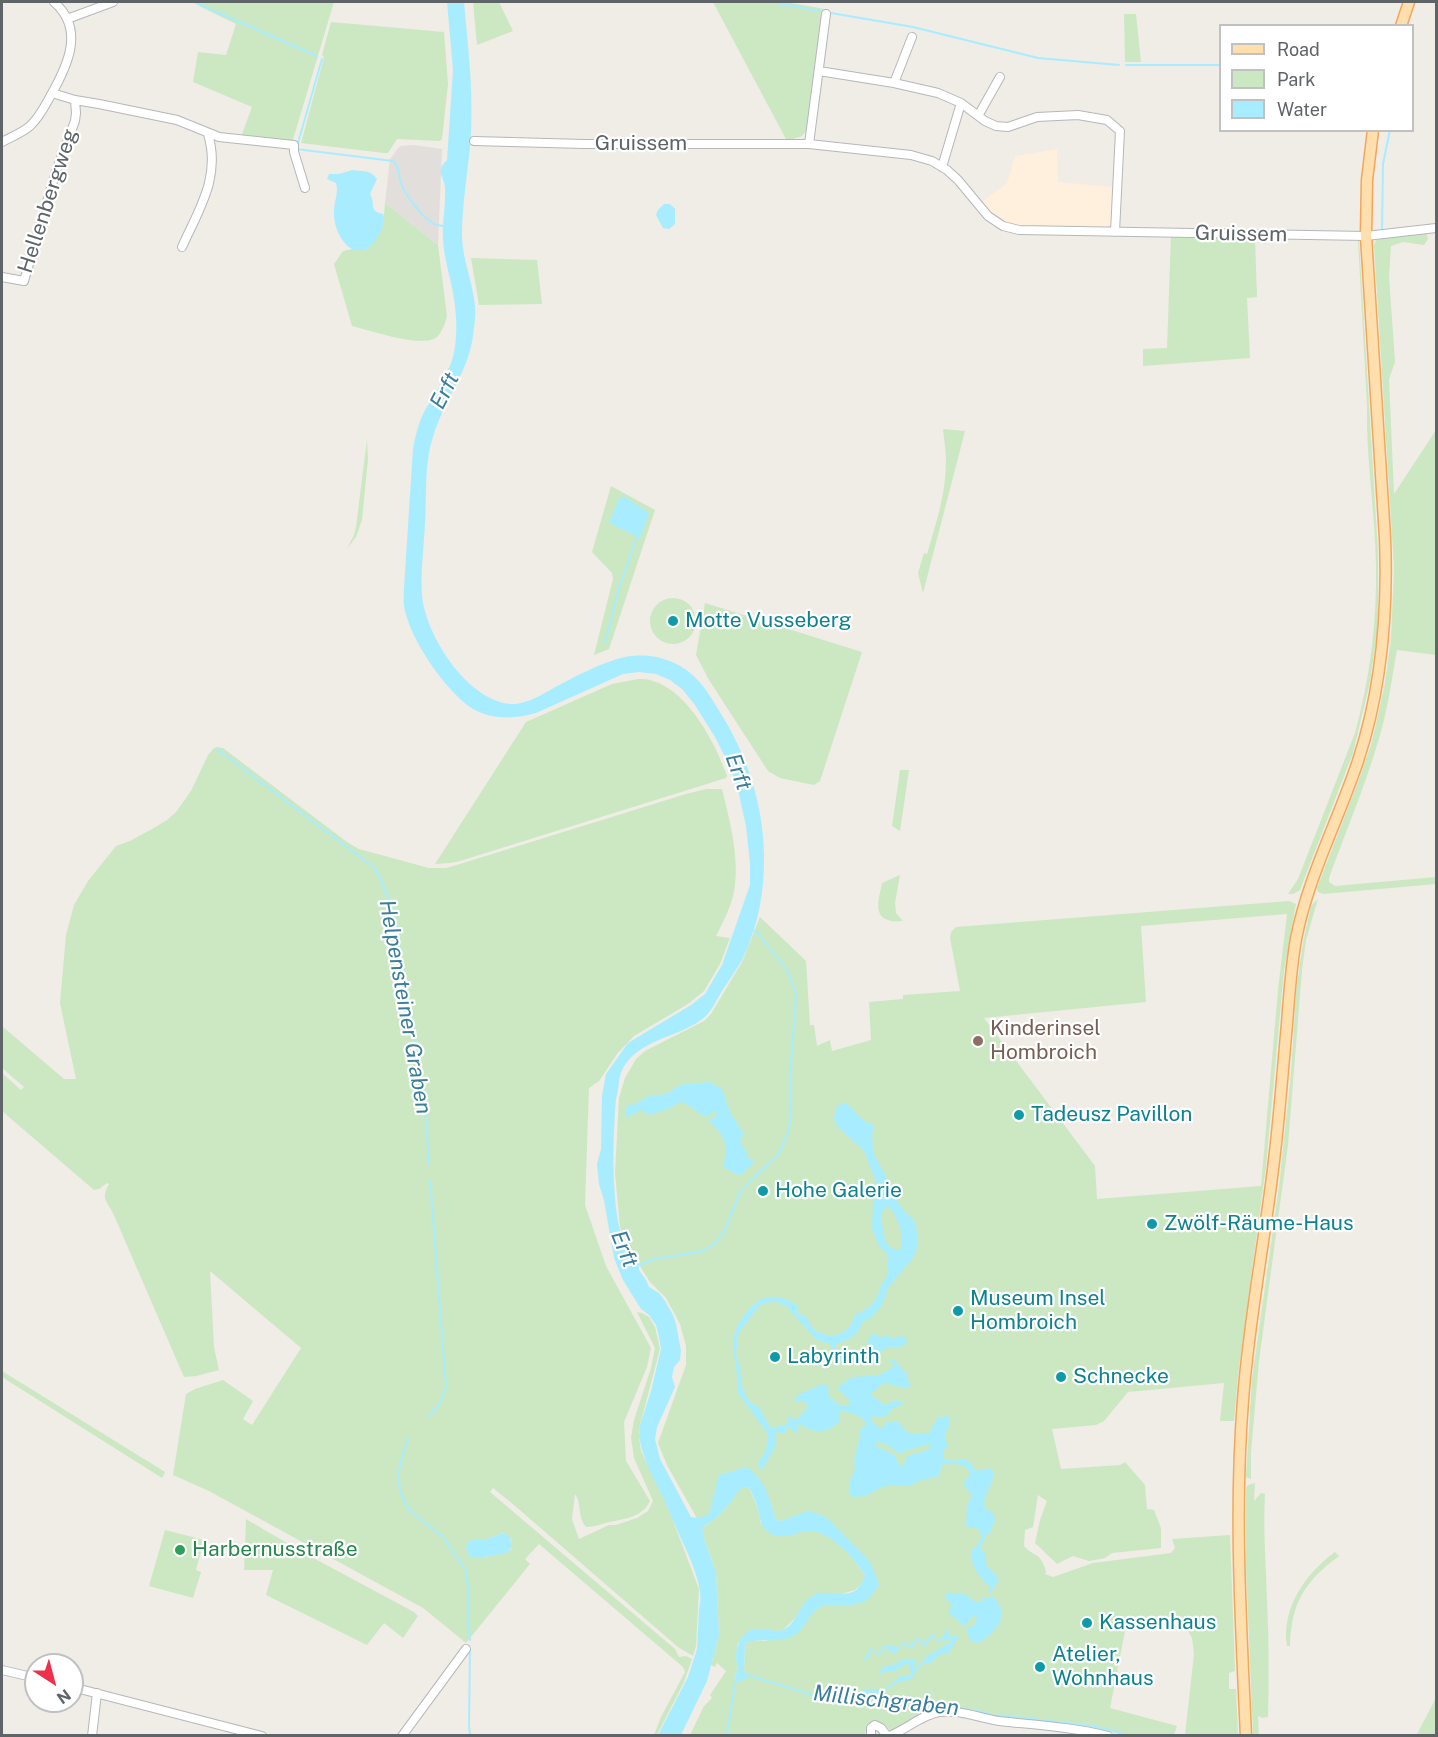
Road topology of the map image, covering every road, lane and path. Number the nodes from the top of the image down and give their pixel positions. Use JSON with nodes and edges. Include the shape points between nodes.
{"nodes":[{"id":1,"x":54,"y":2,"type":"edge"},
{"id":2,"x":113,"y":2,"type":"edge"},
{"id":3,"x":1408,"y":2,"type":"edge"},
{"id":4,"x":826,"y":14,"type":"dead end"},
{"id":5,"x":67,"y":19,"type":"junction"},
{"id":6,"x":1402,"y":24,"type":"edge"},
{"id":7,"x":912,"y":37,"type":"dead end"},
{"id":8,"x":819,"y":71,"type":"junction"},
{"id":9,"x":1000,"y":77,"type":"dead end"},
{"id":10,"x":894,"y":83,"type":"junction"},
{"id":11,"x":52,"y":93,"type":"junction"},
{"id":12,"x":75,"y":100,"type":"junction"},
{"id":13,"x":961,"y":104,"type":"junction"},
{"id":14,"x":978,"y":116,"type":"junction"},
{"id":15,"x":1373,"y":132,"type":"edge"},
{"id":16,"x":208,"y":134,"type":"junction"},
{"id":17,"x":474,"y":141,"type":"dead end"},
{"id":18,"x":2,"y":142,"type":"edge"},
{"id":19,"x":809,"y":144,"type":"junction"},
{"id":20,"x":942,"y":167,"type":"junction"},
{"id":21,"x":305,"y":188,"type":"dead end"},
{"id":22,"x":1437,"y":228,"type":"edge"},
{"id":23,"x":1115,"y":232,"type":"junction"},
{"id":24,"x":1366,"y":236,"type":"junction"},
{"id":25,"x":182,"y":247,"type":"dead end"},
{"id":26,"x":2,"y":277,"type":"edge"},
{"id":27,"x":466,"y":1649,"type":"dead end"},
{"id":28,"x":2,"y":1670,"type":"edge"},
{"id":29,"x":24,"y":1675,"type":"edge"},
{"id":30,"x":84,"y":1690,"type":"edge"},
{"id":31,"x":97,"y":1693,"type":"junction"},
{"id":32,"x":228,"y":1731,"type":"edge"},
{"id":33,"x":92,"y":1736,"type":"edge"},
{"id":34,"x":262,"y":1736,"type":"edge"},
{"id":35,"x":402,"y":1736,"type":"edge"},
{"id":36,"x":871,"y":1736,"type":"edge"},
{"id":37,"x":888,"y":1736,"type":"edge"},
{"id":38,"x":1108,"y":1736,"type":"edge"},
{"id":39,"x":1246,"y":1736,"type":"edge"}],
"edges":[{"from":1,"to":5,"type":"street"},
{"from":2,"to":5,"type":"street"},
{"from":3,"to":6,"type":"main road"},
{"from":4,"to":8,"type":"street"},
{"from":5,"to":11,"type":"street","via":[[72,37],[70,51]]},
{"from":7,"to":10,"type":"street"},
{"from":8,"to":10,"type":"street"},
{"from":8,"to":19,"type":"street"},
{"from":9,"to":14,"type":"street"},
{"from":10,"to":13,"type":"street","via":[[938,93]]},
{"from":11,"to":12,"type":"street"},
{"from":11,"to":18,"type":"street","via":[[33,124]]},
{"from":12,"to":16,"type":"street","via":[[177,120]]},
{"from":12,"to":26,"type":"street","name":"Hellenbergweg","via":[[75,121],[24,281]]},
{"from":13,"to":14,"type":"street"},
{"from":13,"to":20,"type":"street"},
{"from":14,"to":23,"type":"street","via":[[1002,127],[1036,117],[1065,115],[1102,118],[1112,123],[1120,131]]},
{"from":15,"to":24,"type":"main road"},
{"from":16,"to":21,"type":"street","via":[[294,145]]},
{"from":16,"to":25,"type":"street","via":[[213,155],[210,181]]},
{"from":17,"to":19,"type":"street","name":"Gruissem"},
{"from":19,"to":20,"type":"street","name":"Gruissem","via":[[911,155]]},
{"from":20,"to":23,"type":"street","name":"Gruissem","via":[[988,216],[1006,227],[1025,231]]},
{"from":22,"to":24,"type":"street","name":"Gruissem"},
{"from":23,"to":24,"type":"street","name":"Gruissem"},
{"from":24,"to":39,"type":"main road","via":[[1385,538],[1384,639],[1364,740],[1308,891],[1292,965],[1275,1158],[1241,1426],[1238,1537]]},
{"from":27,"to":35,"type":"street"},
{"from":28,"to":29,"type":"street"},
{"from":30,"to":31,"type":"street"},
{"from":31,"to":32,"type":"street"},
{"from":31,"to":33,"type":"street"},
{"from":32,"to":34,"type":"street"},
{"from":36,"to":37,"type":"street","via":[[871,1728],[876,1725]]},
{"from":37,"to":38,"type":"street","via":[[934,1713],[949,1712]]}]}
